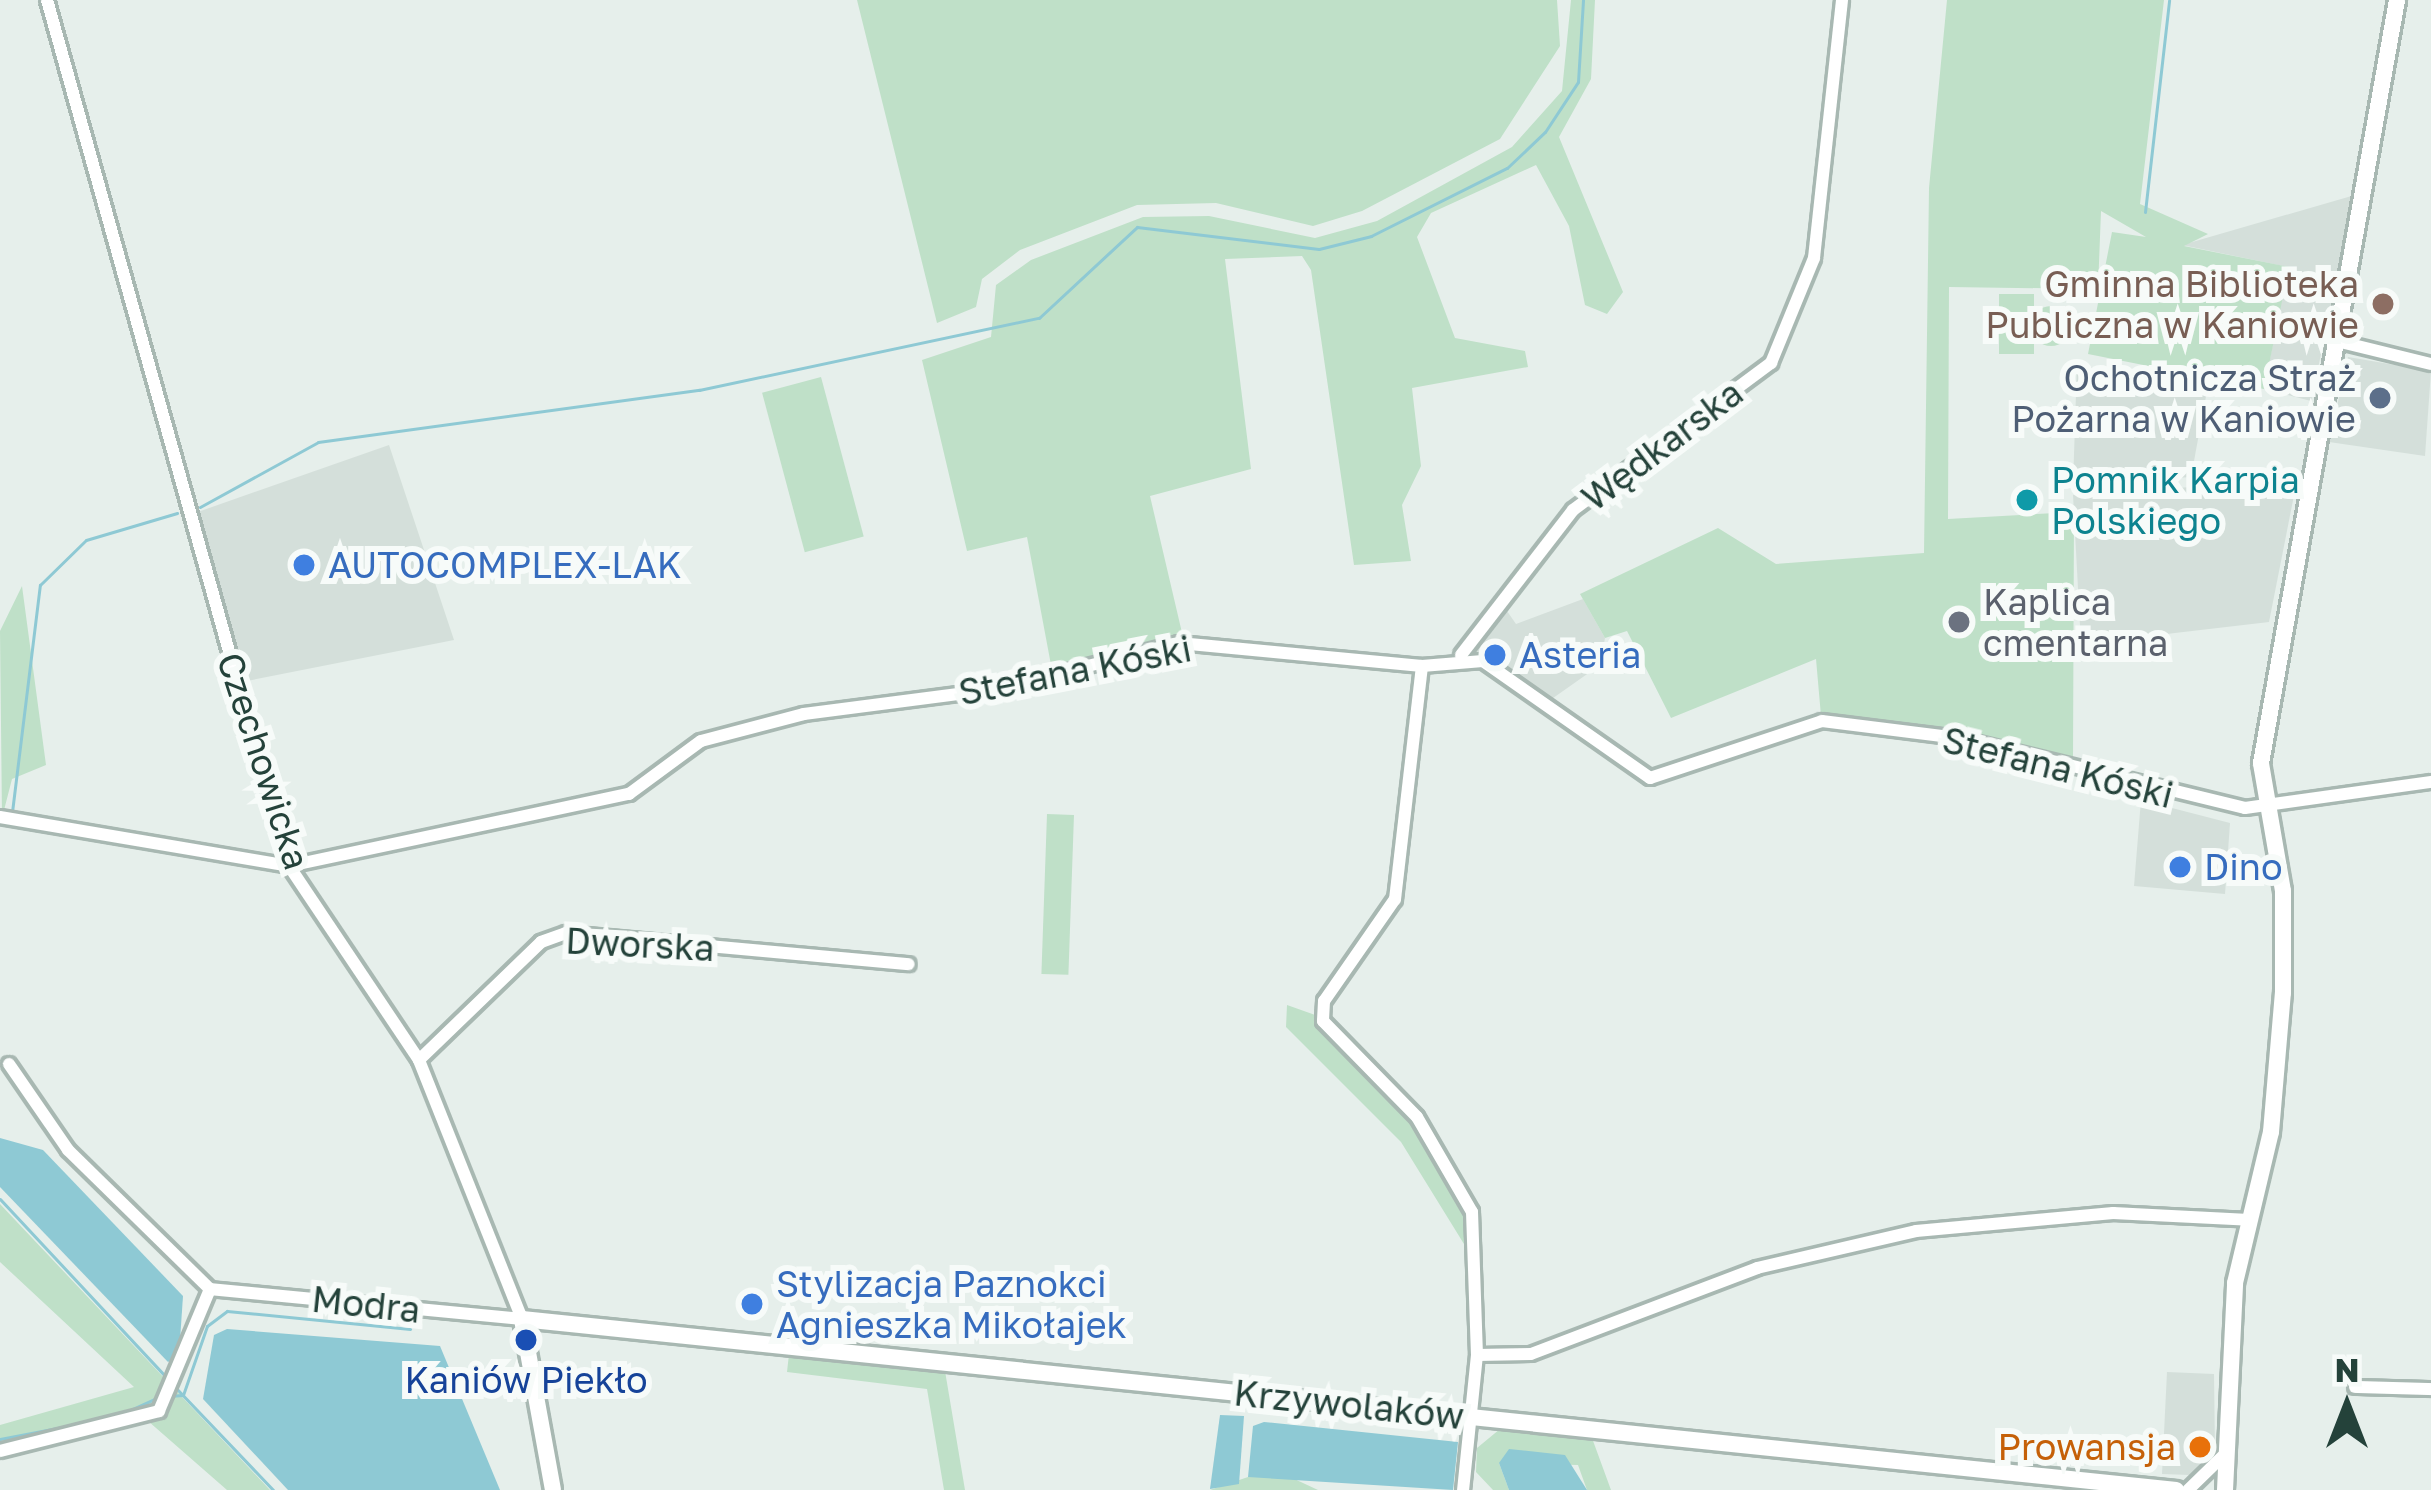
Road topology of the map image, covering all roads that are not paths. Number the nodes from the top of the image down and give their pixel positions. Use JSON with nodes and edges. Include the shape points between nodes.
{"nodes":[{"id":1,"x":46,"y":0,"type":"edge"},
{"id":2,"x":1842,"y":0,"type":"edge"},
{"id":3,"x":2397,"y":0,"type":"edge"},
{"id":4,"x":2331,"y":339,"type":"junction"},
{"id":5,"x":2431,"y":364,"type":"edge"},
{"id":6,"x":1461,"y":656,"type":"junction"},
{"id":7,"x":1422,"y":666,"type":"junction"},
{"id":8,"x":2431,"y":782,"type":"edge"},
{"id":9,"x":2265,"y":801,"type":"junction"},
{"id":10,"x":0,"y":818,"type":"edge"},
{"id":11,"x":289,"y":866,"type":"junction"},
{"id":12,"x":909,"y":964,"type":"dead end"},
{"id":13,"x":419,"y":1060,"type":"junction"},
{"id":14,"x":9,"y":1064,"type":"dead end"},
{"id":15,"x":2249,"y":1220,"type":"junction"},
{"id":16,"x":210,"y":1288,"type":"junction"},
{"id":17,"x":521,"y":1319,"type":"junction"},
{"id":18,"x":1477,"y":1355,"type":"junction"},
{"id":19,"x":2355,"y":1387,"type":"dead end"},
{"id":20,"x":2431,"y":1389,"type":"edge"},
{"id":21,"x":1472,"y":1417,"type":"junction"},
{"id":22,"x":0,"y":1450,"type":"edge"},
{"id":23,"x":2226,"y":1453,"type":"junction"},
{"id":24,"x":553,"y":1490,"type":"edge"},
{"id":25,"x":1462,"y":1490,"type":"edge"},
{"id":26,"x":2176,"y":1490,"type":"edge"},
{"id":27,"x":2188,"y":1490,"type":"edge"},
{"id":28,"x":2225,"y":1490,"type":"edge"}],
"edges":[{"from":1,"to":11,"type":"street","name":"Czechowicka"},
{"from":2,"to":6,"type":"street","name":"Wędkarska","via":[[1814,258],[1771,363],[1574,510]]},
{"from":3,"to":4,"type":"street"},
{"from":4,"to":5,"type":"street"},
{"from":4,"to":9,"type":"street","via":[[2261,763]]},
{"from":6,"to":7,"type":"street","name":"Stefana Kóski"},
{"from":6,"to":9,"type":"street","name":"Stefana Kóski","via":[[1650,778],[1822,721],[1958,739],[2202,803]]},
{"from":7,"to":11,"type":"street","name":"Stefana Kóski","via":[[1179,643],[996,689],[804,714],[701,741],[629,794]]},
{"from":7,"to":18,"type":"street","via":[[1395,899],[1324,1001],[1323,1022],[1417,1118],[1472,1212]]},
{"from":8,"to":9,"type":"street"},
{"from":9,"to":15,"type":"street","via":[[2284,975],[2271,1132]]},
{"from":10,"to":11,"type":"street","name":"Stefana Kóski"},
{"from":11,"to":13,"type":"street","name":"Czechowicka"},
{"from":12,"to":13,"type":"street","name":"Dworska","via":[[566,933],[541,942]]},
{"from":13,"to":17,"type":"street","name":"Czechowicka"},
{"from":14,"to":16,"type":"street","via":[[68,1150]]},
{"from":15,"to":18,"type":"street","via":[[2113,1213],[1916,1231],[1757,1268],[1531,1354]]},
{"from":15,"to":23,"type":"street","via":[[2232,1310]]},
{"from":16,"to":17,"type":"street","name":"Modra"},
{"from":16,"to":22,"type":"street","via":[[159,1411]]},
{"from":17,"to":21,"type":"street","name":"Krzywolaków"},
{"from":17,"to":24,"type":"street","name":"Czechowicka"},
{"from":18,"to":21,"type":"street"},
{"from":19,"to":20,"type":"street"},
{"from":21,"to":25,"type":"street"},
{"from":21,"to":26,"type":"street","name":"Krzywolaków"},
{"from":23,"to":27,"type":"street"},
{"from":23,"to":28,"type":"street"}]}
